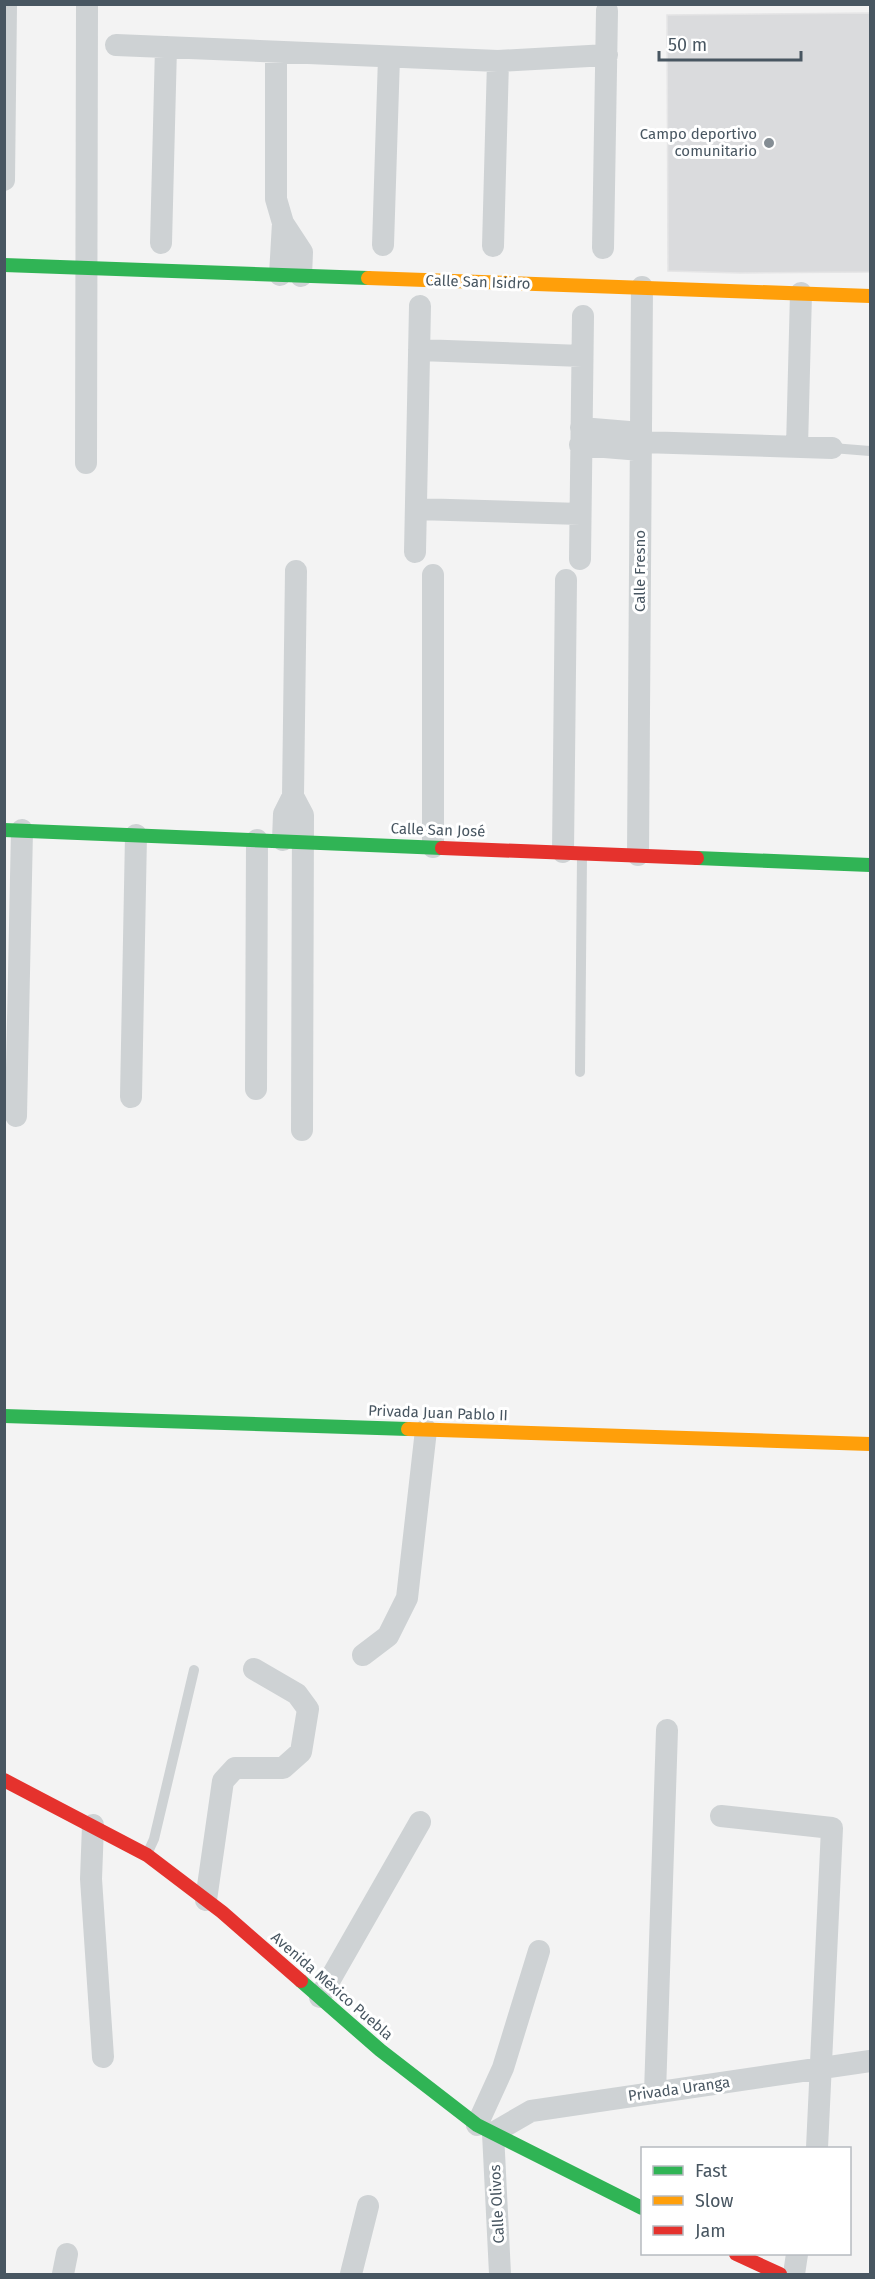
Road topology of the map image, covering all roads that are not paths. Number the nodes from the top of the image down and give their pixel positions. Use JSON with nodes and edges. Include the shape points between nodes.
{"nodes":[{"id":1,"x":87,"y":4,"type":"edge"},
{"id":2,"x":6,"y":6,"type":"edge"},
{"id":3,"x":607,"y":11,"type":"dead end"},
{"id":4,"x":116,"y":45,"type":"dead end"},
{"id":5,"x":166,"y":47,"type":"junction"},
{"id":6,"x":276,"y":52,"type":"junction"},
{"id":7,"x":607,"y":55,"type":"junction"},
{"id":8,"x":389,"y":57,"type":"junction"},
{"id":9,"x":498,"y":61,"type":"junction"},
{"id":10,"x":4,"y":180,"type":"edge"},
{"id":11,"x":161,"y":243,"type":"dead end"},
{"id":12,"x":383,"y":245,"type":"dead end"},
{"id":13,"x":493,"y":246,"type":"dead end"},
{"id":14,"x":603,"y":248,"type":"dead end"},
{"id":15,"x":4,"y":265,"type":"edge"},
{"id":16,"x":85,"y":269,"type":"junction"},
{"id":17,"x":291,"y":276,"type":"junction"},
{"id":18,"x":642,"y":287,"type":"junction"},
{"id":19,"x":801,"y":293,"type":"junction"},
{"id":20,"x":870,"y":296,"type":"edge"},
{"id":21,"x":420,"y":306,"type":"dead end"},
{"id":22,"x":583,"y":316,"type":"dead end"},
{"id":23,"x":419,"y":350,"type":"junction"},
{"id":24,"x":582,"y":356,"type":"junction"},
{"id":25,"x":581,"y":437,"type":"junction"},
{"id":26,"x":641,"y":441,"type":"junction"},
{"id":27,"x":797,"y":447,"type":"junction"},
{"id":28,"x":832,"y":448,"type":"joint"},
{"id":29,"x":870,"y":451,"type":"edge"},
{"id":30,"x":86,"y":463,"type":"dead end"},
{"id":31,"x":416,"y":509,"type":"junction"},
{"id":32,"x":580,"y":514,"type":"junction"},
{"id":33,"x":415,"y":552,"type":"dead end"},
{"id":34,"x":580,"y":560,"type":"dead end"},
{"id":35,"x":296,"y":571,"type":"dead end"},
{"id":36,"x":433,"y":575,"type":"dead end"},
{"id":37,"x":566,"y":580,"type":"dead end"},
{"id":38,"x":14,"y":830,"type":"edge"},
{"id":39,"x":136,"y":835,"type":"junction"},
{"id":40,"x":257,"y":840,"type":"junction"},
{"id":41,"x":293,"y":841,"type":"junction"},
{"id":42,"x":433,"y":847,"type":"junction"},
{"id":43,"x":572,"y":852,"type":"junction"},
{"id":44,"x":638,"y":855,"type":"junction"},
{"id":45,"x":870,"y":865,"type":"edge"},
{"id":46,"x":12,"y":952,"type":"edge"},
{"id":47,"x":11,"y":1069,"type":"edge"},
{"id":48,"x":580,"y":1072,"type":"dead end"},
{"id":49,"x":256,"y":1089,"type":"dead end"},
{"id":50,"x":131,"y":1096,"type":"dead end"},
{"id":51,"x":16,"y":1116,"type":"dead end"},
{"id":52,"x":302,"y":1130,"type":"dead end"},
{"id":53,"x":4,"y":1416,"type":"edge"},
{"id":54,"x":426,"y":1430,"type":"junction"},
{"id":55,"x":870,"y":1444,"type":"edge"},
{"id":56,"x":363,"y":1655,"type":"dead end"},
{"id":57,"x":254,"y":1669,"type":"dead end"},
{"id":58,"x":194,"y":1670,"type":"dead end"},
{"id":59,"x":667,"y":1730,"type":"dead end"},
{"id":60,"x":4,"y":1780,"type":"edge"},
{"id":61,"x":721,"y":1816,"type":"dead end"},
{"id":62,"x":420,"y":1822,"type":"dead end"},
{"id":63,"x":93,"y":1825,"type":"junction"},
{"id":64,"x":147,"y":1855,"type":"junction"},
{"id":65,"x":206,"y":1900,"type":"junction"},
{"id":66,"x":539,"y":1950,"type":"dead end"},
{"id":67,"x":320,"y":1997,"type":"junction"},
{"id":68,"x":103,"y":2057,"type":"dead end"},
{"id":69,"x":870,"y":2061,"type":"edge"},
{"id":70,"x":819,"y":2069,"type":"junction"},
{"id":71,"x":655,"y":2093,"type":"junction"},
{"id":72,"x":485,"y":2129,"type":"junction"},
{"id":73,"x":817,"y":2147,"type":"edge"},
{"id":74,"x":368,"y":2206,"type":"dead end"},
{"id":75,"x":641,"y":2207,"type":"edge"},
{"id":76,"x":740,"y":2255,"type":"edge"},
{"id":77,"x":797,"y":2255,"type":"edge"},
{"id":78,"x":351,"y":2274,"type":"edge"},
{"id":79,"x":500,"y":2274,"type":"edge"},
{"id":80,"x":779,"y":2274,"type":"edge"},
{"id":81,"x":794,"y":2274,"type":"edge"}],
"edges":[{"from":1,"to":16,"type":"street"},
{"from":2,"to":10,"type":"street"},
{"from":3,"to":7,"type":"street"},
{"from":4,"to":5,"type":"street"},
{"from":5,"to":6,"type":"street"},
{"from":5,"to":11,"type":"street"},
{"from":6,"to":8,"type":"street"},
{"from":6,"to":17,"type":"street","via":[[276,198]]},
{"from":7,"to":9,"type":"street"},
{"from":7,"to":14,"type":"street"},
{"from":8,"to":9,"type":"street"},
{"from":8,"to":12,"type":"street"},
{"from":9,"to":13,"type":"street"},
{"from":15,"to":16,"type":"street","name":"Calle San Isidro"},
{"from":16,"to":17,"type":"street","name":"Calle San Isidro"},
{"from":16,"to":30,"type":"street"},
{"from":17,"to":18,"type":"street","name":"Calle San Isidro"},
{"from":18,"to":19,"type":"street","name":"Calle San Isidro"},
{"from":18,"to":26,"type":"street","name":"Calle Fresno"},
{"from":19,"to":20,"type":"street","name":"Calle San Isidro"},
{"from":19,"to":27,"type":"street"},
{"from":21,"to":23,"type":"street"},
{"from":22,"to":24,"type":"street"},
{"from":23,"to":24,"type":"street"},
{"from":23,"to":31,"type":"street"},
{"from":24,"to":25,"type":"street"},
{"from":25,"to":26,"type":"street"},
{"from":25,"to":32,"type":"street"},
{"from":26,"to":27,"type":"street"},
{"from":26,"to":44,"type":"street","name":"Calle Fresno"},
{"from":27,"to":28,"type":"street"},
{"from":28,"to":29,"type":"lane"},
{"from":31,"to":32,"type":"street"},
{"from":31,"to":33,"type":"street"},
{"from":32,"to":34,"type":"street"},
{"from":35,"to":41,"type":"street","via":[[293,796],[284,814]]},
{"from":36,"to":42,"type":"street"},
{"from":37,"to":43,"type":"street"},
{"from":38,"to":39,"type":"street","name":"Calle San José"},
{"from":38,"to":46,"type":"street"},
{"from":39,"to":40,"type":"street","name":"Calle San José"},
{"from":39,"to":50,"type":"street"},
{"from":40,"to":41,"type":"street","name":"Calle San José"},
{"from":40,"to":49,"type":"street"},
{"from":41,"to":42,"type":"street","name":"Calle San José"},
{"from":41,"to":52,"type":"street"},
{"from":42,"to":43,"type":"street","name":"Calle San José"},
{"from":43,"to":44,"type":"street","name":"Calle San José"},
{"from":43,"to":48,"type":"lane"},
{"from":44,"to":45,"type":"street","name":"Calle San José"},
{"from":46,"to":47,"type":"street"},
{"from":47,"to":51,"type":"street"},
{"from":53,"to":54,"type":"street","name":"Privada Juan Pablo II"},
{"from":54,"to":55,"type":"street","name":"Privada Juan Pablo II"},
{"from":54,"to":56,"type":"street","via":[[407,1598],[388,1636]]},
{"from":57,"to":65,"type":"street","via":[[297,1694],[308,1709],[301,1752],[283,1768],[235,1768],[223,1781]]},
{"from":58,"to":64,"type":"lane"},
{"from":59,"to":71,"type":"street"},
{"from":60,"to":63,"type":"street","name":"Avenida México Puebla"},
{"from":61,"to":70,"type":"street","via":[[832,1828]]},
{"from":62,"to":67,"type":"street"},
{"from":63,"to":64,"type":"street","name":"Avenida México Puebla"},
{"from":63,"to":68,"type":"street","via":[[91,1879]]},
{"from":64,"to":65,"type":"street","name":"Avenida México Puebla"},
{"from":65,"to":67,"type":"street","name":"Avenida México Puebla"},
{"from":66,"to":72,"type":"street"},
{"from":67,"to":72,"type":"street","name":"Avenida México Puebla","via":[[380,2049]]},
{"from":69,"to":70,"type":"street","name":"Privada Uranga"},
{"from":70,"to":71,"type":"street","name":"Privada Uranga"},
{"from":70,"to":73,"type":"street"},
{"from":71,"to":72,"type":"street","name":"Privada Uranga","via":[[531,2112]]},
{"from":72,"to":75,"type":"street","name":"Avenida México Puebla"},
{"from":72,"to":79,"type":"street","name":"Calle Olivos"},
{"from":74,"to":78,"type":"street"},
{"from":76,"to":80,"type":"street"},
{"from":77,"to":81,"type":"street"}]}
